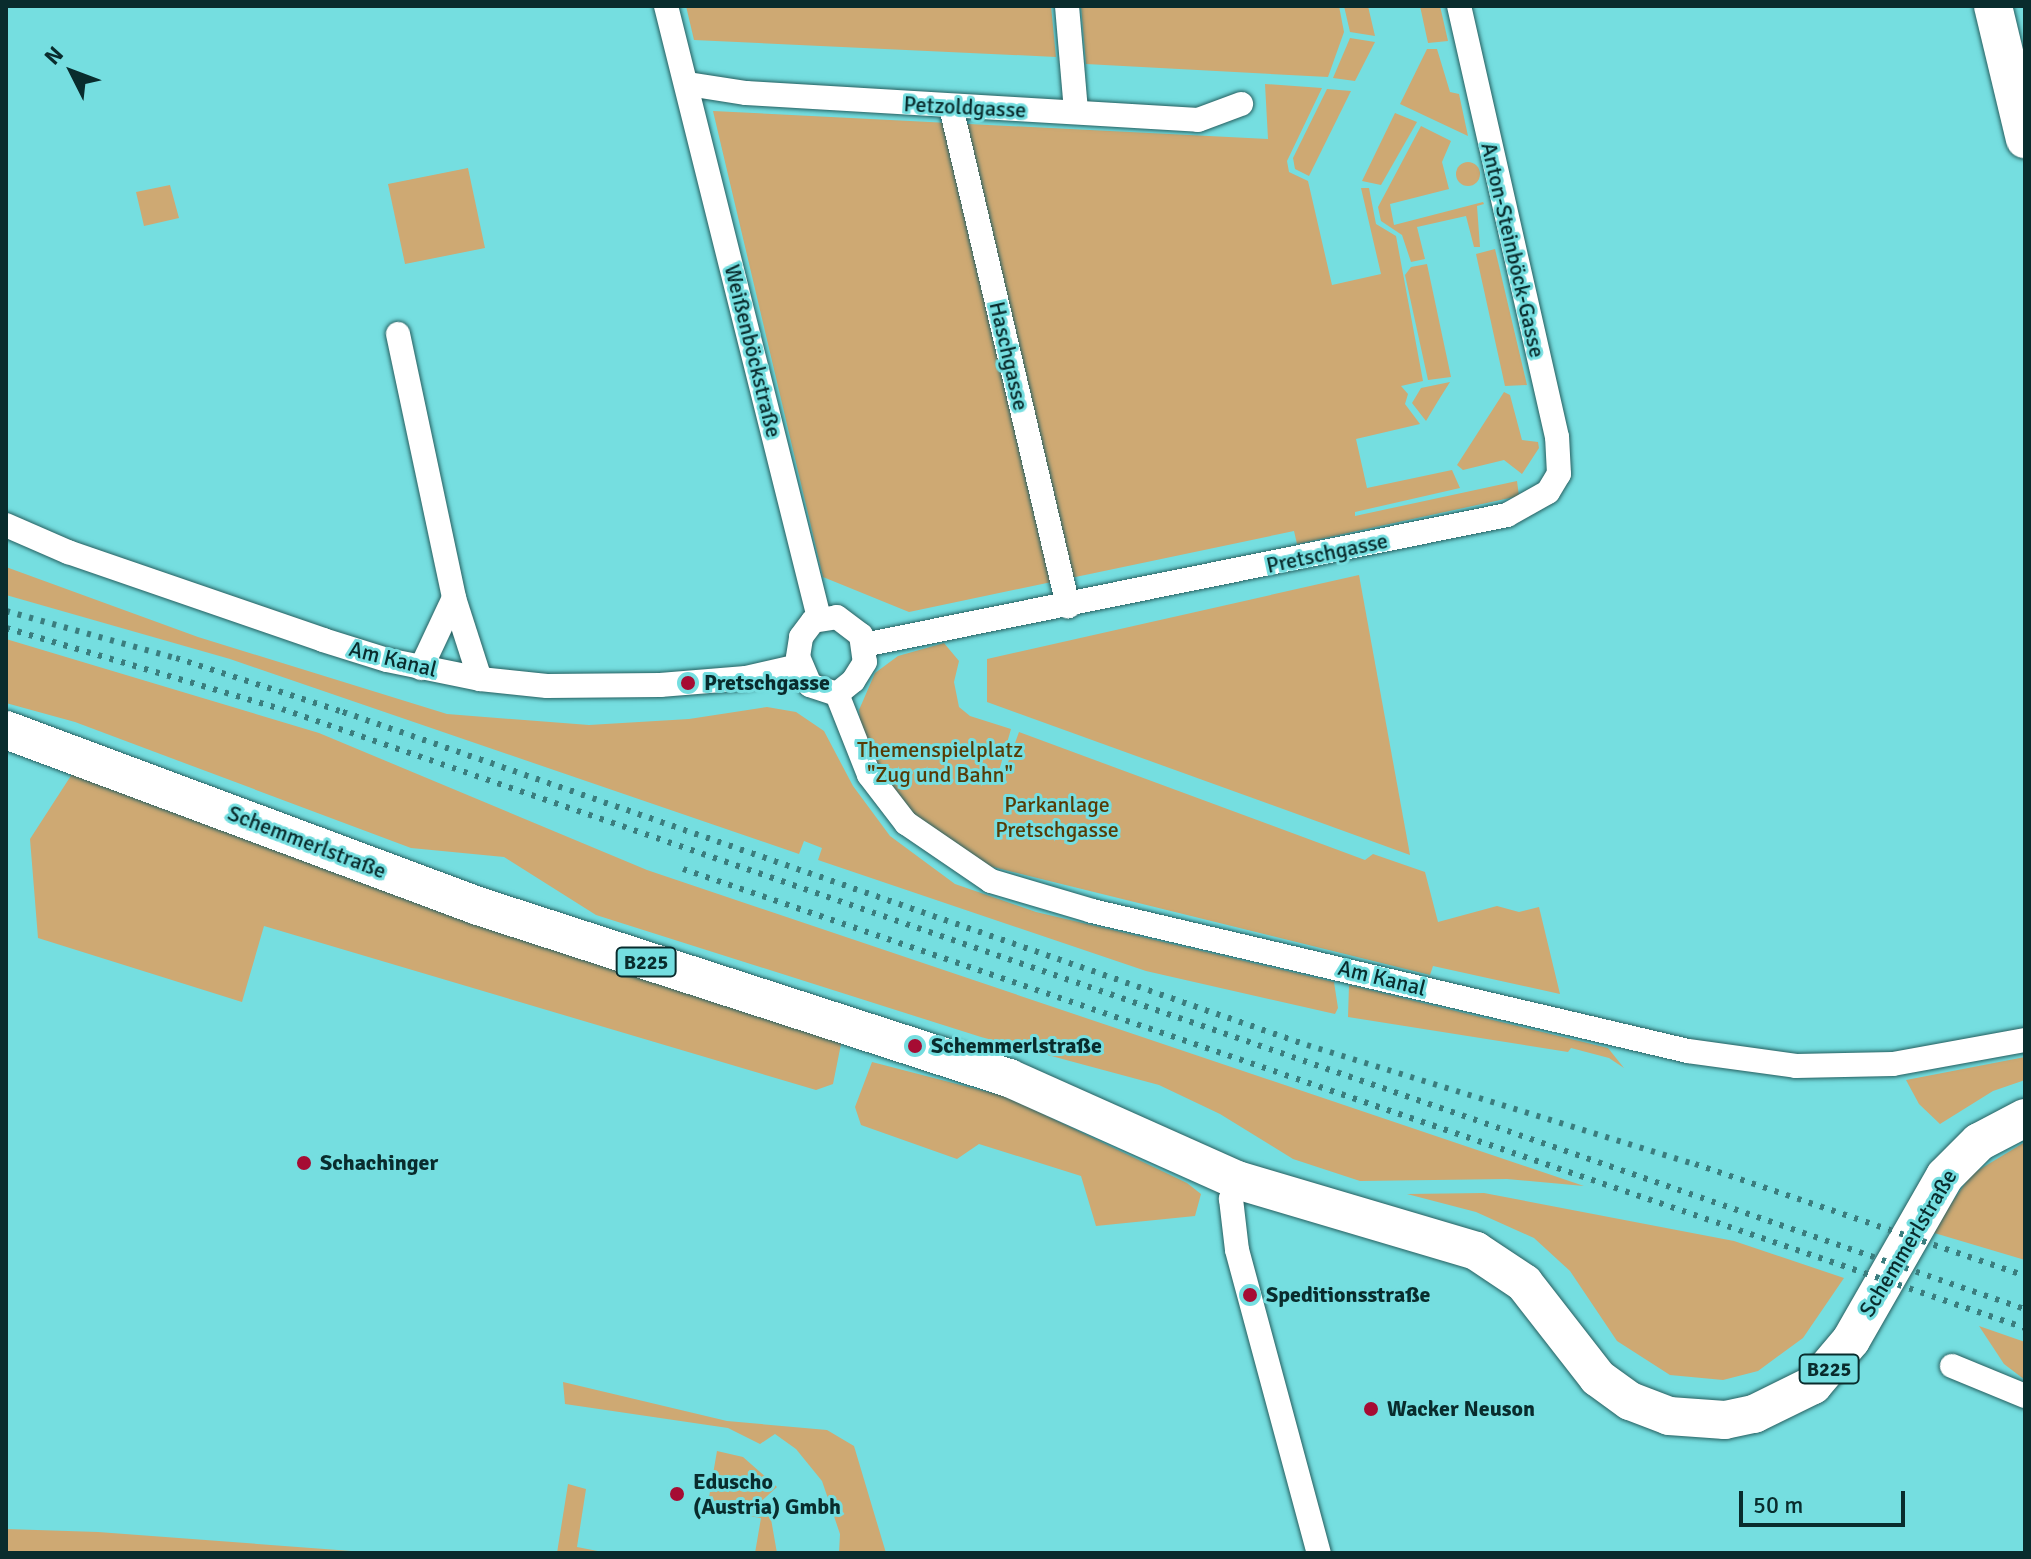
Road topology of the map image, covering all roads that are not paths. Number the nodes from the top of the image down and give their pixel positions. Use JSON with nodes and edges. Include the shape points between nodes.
{"nodes":[{"id":1,"x":666,"y":6,"type":"edge"},
{"id":2,"x":1067,"y":6,"type":"edge"},
{"id":3,"x":1459,"y":6,"type":"edge"},
{"id":4,"x":1993,"y":6,"type":"edge"},
{"id":5,"x":688,"y":84,"type":"junction"},
{"id":6,"x":1241,"y":104,"type":"dead end"},
{"id":7,"x":951,"y":107,"type":"junction"},
{"id":8,"x":1076,"y":112,"type":"junction"},
{"id":9,"x":2025,"y":139,"type":"edge"},
{"id":10,"x":398,"y":334,"type":"dead end"},
{"id":11,"x":1548,"y":492,"type":"joint"},
{"id":12,"x":6,"y":525,"type":"edge"},
{"id":13,"x":454,"y":598,"type":"junction"},
{"id":14,"x":1068,"y":606,"type":"junction"},
{"id":15,"x":819,"y":618,"type":"junction"},
{"id":16,"x":864,"y":645,"type":"junction"},
{"id":17,"x":799,"y":666,"type":"junction"},
{"id":18,"x":421,"y":668,"type":"junction"},
{"id":19,"x":480,"y":679,"type":"junction"},
{"id":20,"x":837,"y":694,"type":"junction"},
{"id":21,"x":6,"y":730,"type":"edge"},
{"id":22,"x":2025,"y":1040,"type":"edge"},
{"id":23,"x":2025,"y":1118,"type":"edge"},
{"id":24,"x":1237,"y":1180,"type":"junction"},
{"id":25,"x":1952,"y":1366,"type":"dead end"},
{"id":26,"x":2025,"y":1396,"type":"edge"},
{"id":27,"x":1319,"y":1553,"type":"edge"}],
"edges":[{"from":1,"to":5,"type":"street","name":"Weißenböckstraße"},
{"from":2,"to":8,"type":"street"},
{"from":3,"to":11,"type":"street","name":"Anton-Steinböck-Gasse","via":[[1557,437],[1559,474]]},
{"from":4,"to":9,"type":"main road"},
{"from":5,"to":7,"type":"street","name":"Petzoldgasse"},
{"from":5,"to":15,"type":"street","name":"Weißenböckstraße"},
{"from":6,"to":8,"type":"street","name":"Petzoldgasse","via":[[1198,120]]},
{"from":7,"to":8,"type":"street","name":"Petzoldgasse"},
{"from":7,"to":14,"type":"street","name":"Haschgasse"},
{"from":10,"to":13,"type":"street"},
{"from":11,"to":14,"type":"street","name":"Pretschgasse","via":[[1507,515]]},
{"from":12,"to":18,"type":"street","name":"Am Kanal","via":[[68,552]]},
{"from":13,"to":18,"type":"street"},
{"from":13,"to":19,"type":"street"},
{"from":14,"to":16,"type":"street","name":"Pretschgasse"},
{"from":15,"to":16,"type":"street","via":[[849,623]]},
{"from":15,"to":17,"type":"street","via":[[801,637]]},
{"from":16,"to":20,"type":"street","via":[[859,674]]},
{"from":17,"to":19,"type":"street","name":"Am Kanal","via":[[746,678],[645,686],[547,686]]},
{"from":17,"to":20,"type":"street","via":[[818,691]]},
{"from":18,"to":19,"type":"street","name":"Am Kanal"},
{"from":20,"to":22,"type":"street","name":"Am Kanal","via":[[869,775],[906,823],[991,881],[1092,911],[1688,1051],[1781,1064],[1893,1064]]},
{"from":21,"to":24,"type":"main road","name":"Schemmerlstraße","number":"B225","via":[[478,906],[1009,1078]]},
{"from":23,"to":24,"type":"main road","name":"Schemmerlstraße","number":"B225","via":[[1979,1142],[1945,1176],[1837,1360],[1787,1401],[1725,1420],[1669,1416],[1615,1392],[1584,1364],[1524,1283],[1476,1251]]},
{"from":24,"to":27,"type":"street","via":[[1231,1199],[1237,1250]]},
{"from":25,"to":26,"type":"street"}]}
